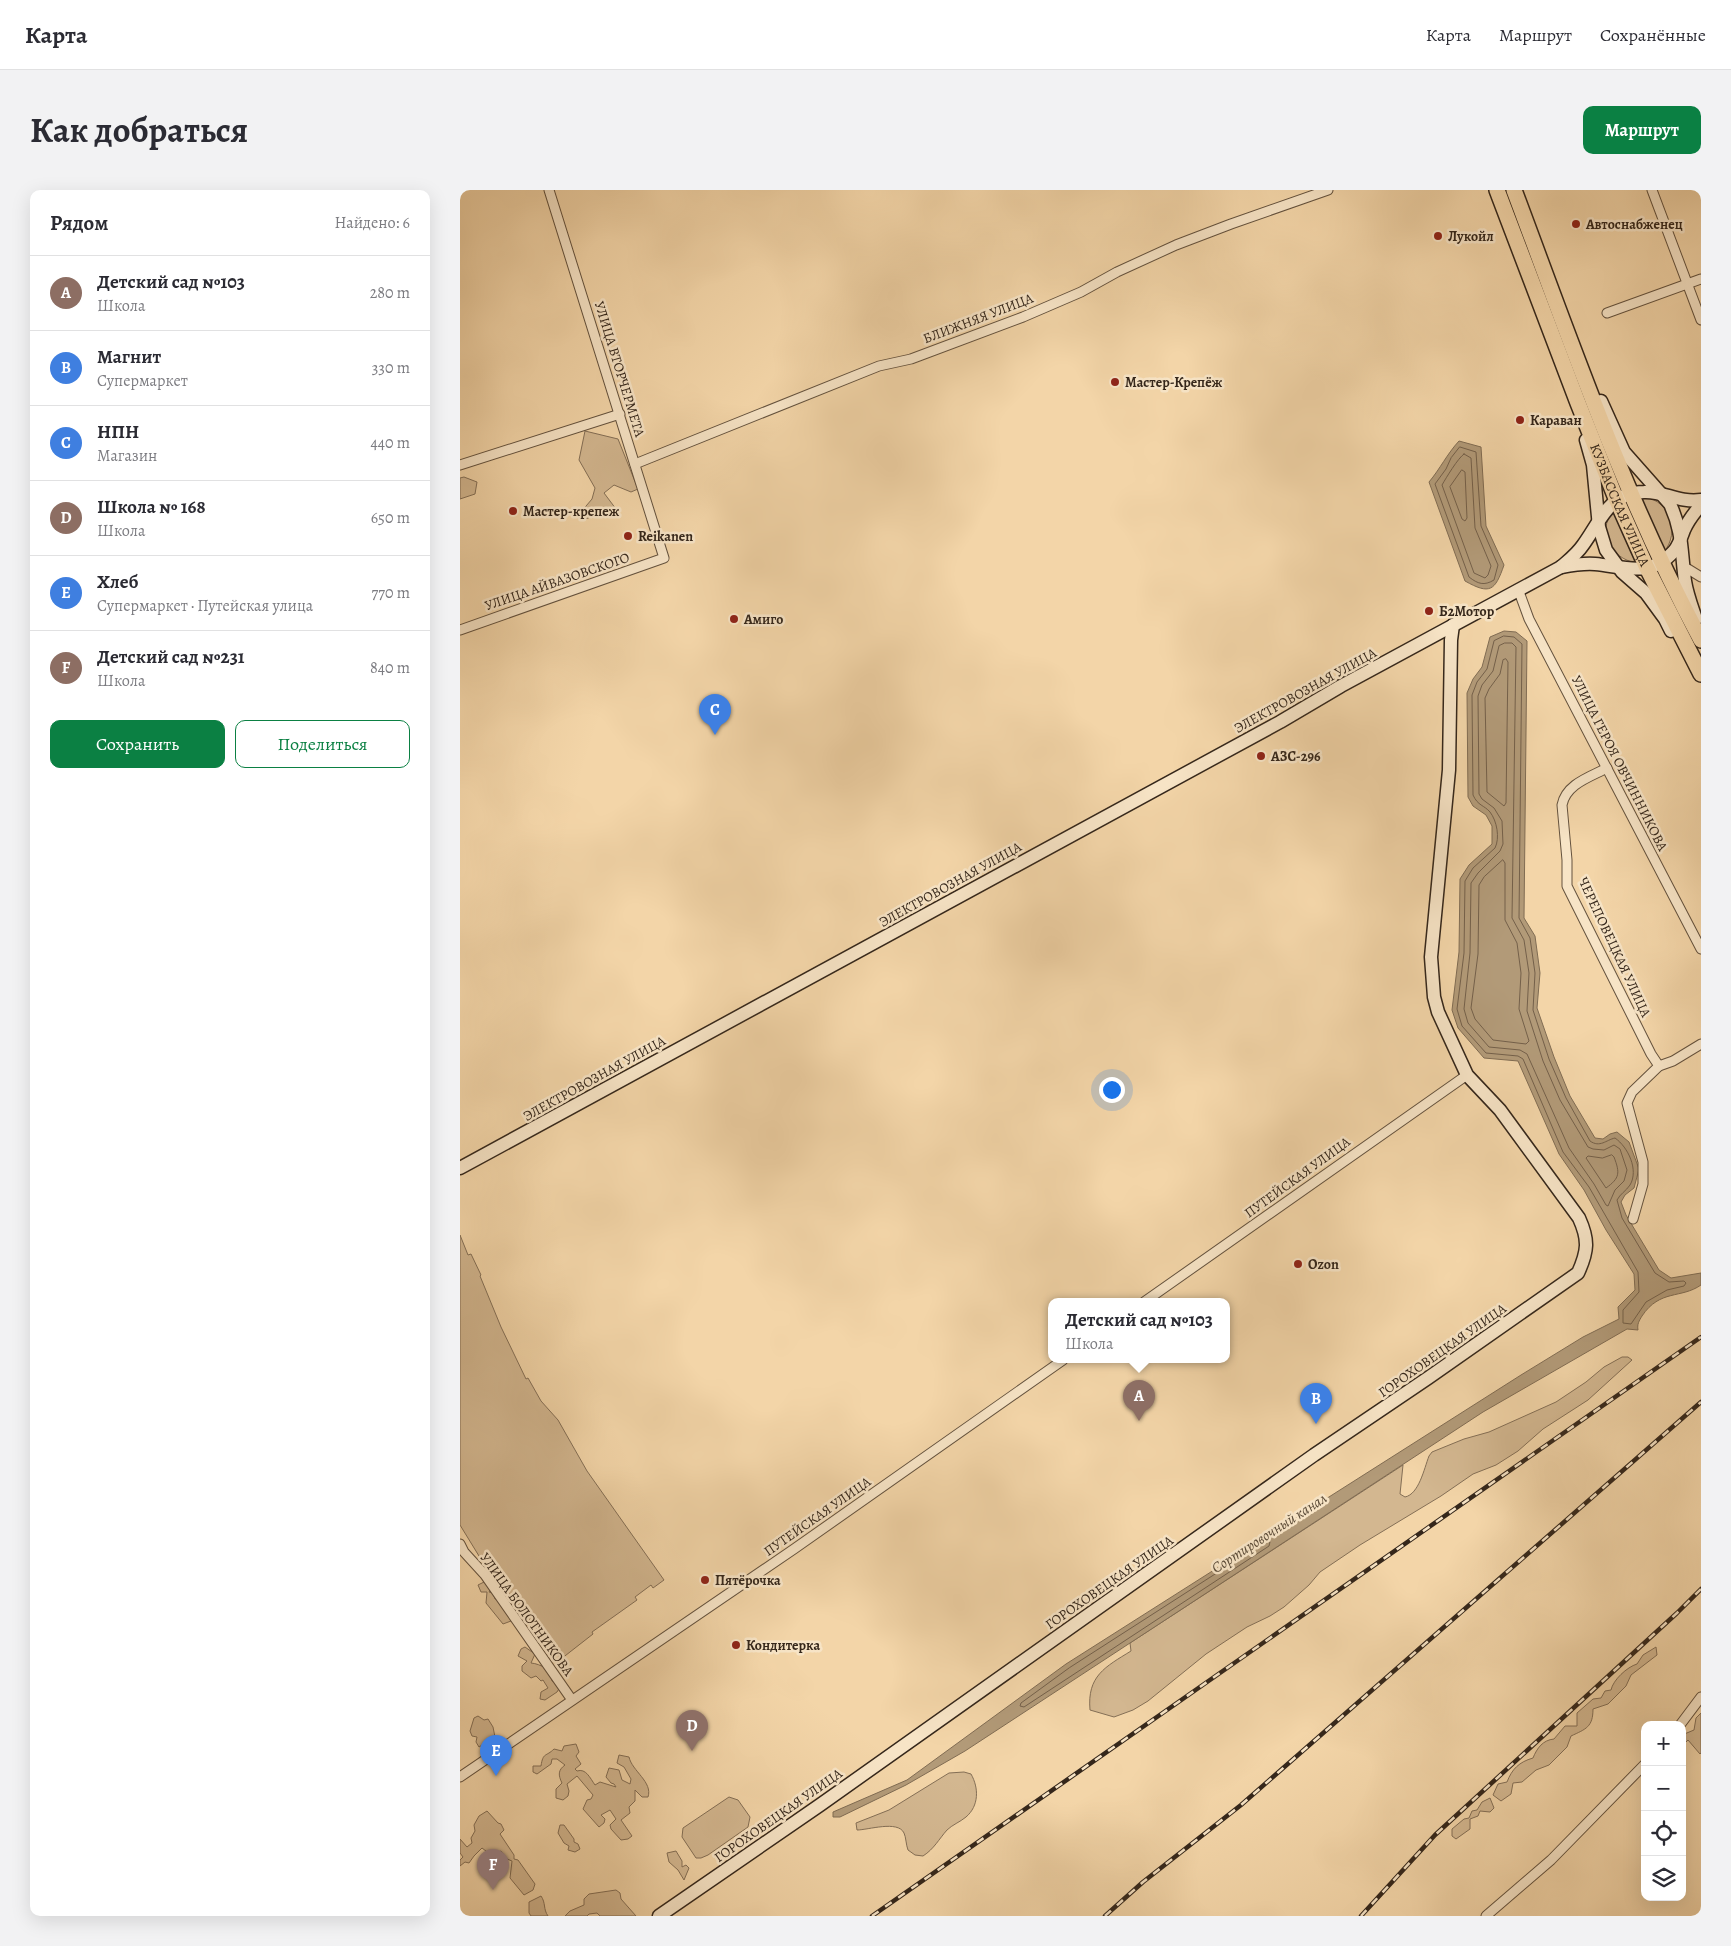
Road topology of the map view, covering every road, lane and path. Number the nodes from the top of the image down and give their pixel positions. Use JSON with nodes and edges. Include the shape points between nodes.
{"nodes":[{"id":1,"x":549,"y":190,"type":"edge"},
{"id":2,"x":1328,"y":190,"type":"edge"},
{"id":3,"x":1497,"y":190,"type":"edge"},
{"id":4,"x":1514,"y":190,"type":"edge"},
{"id":5,"x":1652,"y":190,"type":"edge"},
{"id":6,"x":1701,"y":279,"type":"edge"},
{"id":7,"x":1687,"y":284,"type":"junction"},
{"id":8,"x":1552,"y":311,"type":"junction"},
{"id":9,"x":1607,"y":313,"type":"dead end"},
{"id":10,"x":1701,"y":320,"type":"edge"},
{"id":11,"x":620,"y":414,"type":"junction"},
{"id":12,"x":635,"y":464,"type":"junction"},
{"id":13,"x":460,"y":465,"type":"edge"},
{"id":14,"x":1631,"y":494,"type":"junction"},
{"id":15,"x":1663,"y":496,"type":"junction"},
{"id":16,"x":1701,"y":500,"type":"edge"},
{"id":17,"x":1617,"y":501,"type":"junction"},
{"id":18,"x":1701,"y":505,"type":"edge"},
{"id":19,"x":1598,"y":521,"type":"junction"},
{"id":20,"x":1681,"y":538,"type":"junction"},
{"id":21,"x":664,"y":558,"type":"joint"},
{"id":22,"x":1654,"y":566,"type":"junction"},
{"id":23,"x":1561,"y":567,"type":"junction"},
{"id":24,"x":1618,"y":567,"type":"junction"},
{"id":25,"x":1684,"y":569,"type":"junction"},
{"id":26,"x":1701,"y":577,"type":"edge"},
{"id":27,"x":1518,"y":589,"type":"junction"},
{"id":28,"x":1452,"y":625,"type":"junction"},
{"id":29,"x":460,"y":630,"type":"edge"},
{"id":30,"x":1701,"y":634,"type":"edge"},
{"id":31,"x":1701,"y":640,"type":"edge"},
{"id":32,"x":1698,"y":668,"type":"edge"},
{"id":33,"x":1607,"y":768,"type":"junction"},
{"id":34,"x":1701,"y":949,"type":"edge"},
{"id":35,"x":1701,"y":1044,"type":"edge"},
{"id":36,"x":1659,"y":1066,"type":"junction"},
{"id":37,"x":1467,"y":1075,"type":"junction"},
{"id":38,"x":460,"y":1168,"type":"edge"},
{"id":39,"x":1633,"y":1219,"type":"dead end"},
{"id":40,"x":1150,"y":1298,"type":"edge"},
{"id":41,"x":1059,"y":1363,"type":"edge"},
{"id":42,"x":462,"y":1550,"type":"edge"},
{"id":43,"x":1701,"y":1697,"type":"edge"},
{"id":44,"x":572,"y":1700,"type":"junction"},
{"id":45,"x":1683,"y":1721,"type":"edge"},
{"id":46,"x":1643,"y":1766,"type":"edge"},
{"id":47,"x":460,"y":1777,"type":"edge"},
{"id":48,"x":659,"y":1916,"type":"edge"},
{"id":49,"x":1486,"y":1916,"type":"edge"}],
"edges":[{"from":1,"to":11,"type":"street","name":"УЛИЦА ВТОРЧЕРМЕТА"},
{"from":2,"to":12,"type":"street","name":"БЛИЖНЯЯ УЛИЦА","via":[[1176,245],[1023,317],[911,358],[879,366]]},
{"from":3,"to":8,"type":"main road","name":"КУЗБАССКАЯ УЛИЦА"},
{"from":4,"to":8,"type":"main road","name":"КУЗБАССКАЯ УЛИЦА"},
{"from":5,"to":7,"type":"street"},
{"from":6,"to":7,"type":"street"},
{"from":7,"to":9,"type":"street"},
{"from":7,"to":10,"type":"street"},
{"from":8,"to":14,"type":"main road","name":"КУЗБАССКАЯ УЛИЦА"},
{"from":8,"to":15,"type":"street","via":[[1573,336],[1624,452]]},
{"from":8,"to":17,"type":"main road","name":"КУЗБАССКАЯ УЛИЦА","via":[[1578,403]]},
{"from":8,"to":19,"type":"street","via":[[1552,346],[1593,465]]},
{"from":11,"to":12,"type":"street","name":"УЛИЦА ВТОРЧЕРМЕТА"},
{"from":11,"to":13,"type":"street"},
{"from":12,"to":21,"type":"street","name":"УЛИЦА ВТОРЧЕРМЕТА"},
{"from":14,"to":15,"type":"street","via":[[1653,492]]},
{"from":14,"to":17,"type":"street"},
{"from":14,"to":22,"type":"main road","name":"КУЗБАССКАЯ УЛИЦА"},
{"from":15,"to":16,"type":"street"},
{"from":15,"to":20,"type":"street","via":[[1675,514]]},
{"from":17,"to":19,"type":"street"},
{"from":17,"to":22,"type":"main road","name":"КУЗБАССКАЯ УЛИЦА"},
{"from":18,"to":20,"type":"street"},
{"from":19,"to":23,"type":"street","via":[[1576,555]]},
{"from":19,"to":24,"type":"street","via":[[1606,550]]},
{"from":20,"to":22,"type":"street","via":[[1675,550]]},
{"from":20,"to":25,"type":"street"},
{"from":21,"to":29,"type":"street","name":"УЛИЦА АЙВАЗОВСКОГО"},
{"from":22,"to":24,"type":"street"},
{"from":22,"to":31,"type":"main road","name":"КУЗБАССКАЯ УЛИЦА"},
{"from":22,"to":32,"type":"main road","name":"КУЗБАССКАЯ УЛИЦА"},
{"from":23,"to":24,"type":"street","via":[[1575,564]]},
{"from":23,"to":27,"type":"street","name":"ЭЛЕКТРОВОЗНАЯ УЛИЦА"},
{"from":24,"to":32,"type":"street","via":[[1646,593],[1676,641]]},
{"from":25,"to":26,"type":"street"},
{"from":25,"to":30,"type":"street"},
{"from":27,"to":28,"type":"street","name":"ЭЛЕКТРОВОЗНАЯ УЛИЦА"},
{"from":27,"to":33,"type":"street","name":"УЛИЦА ГЕРОЯ ОВЧИННИКОВА","via":[[1529,619]]},
{"from":28,"to":37,"type":"street","via":[[1449,770],[1431,971],[1438,1012]]},
{"from":28,"to":38,"type":"street","name":"ЭЛЕКТРОВОЗНАЯ УЛИЦА","via":[[1280,722]]},
{"from":33,"to":34,"type":"street","name":"УЛИЦА ГЕРОЯ ОВЧИННИКОВА"},
{"from":33,"to":36,"type":"street","name":"ЧЕРЕПОВЕЦКАЯ УЛИЦА","via":[[1574,785],[1563,797],[1568,886]]},
{"from":35,"to":36,"type":"street"},
{"from":36,"to":39,"type":"street","via":[[1632,1092],[1627,1103],[1643,1162],[1643,1184]]},
{"from":37,"to":40,"type":"street","name":"ПУТЕЙСКАЯ УЛИЦА"},
{"from":37,"to":48,"type":"street","name":"ГОРОХОВЕЦКАЯ УЛИЦА","via":[[1500,1110],[1579,1218],[1586,1234],[1587,1249],[1578,1273]]},
{"from":41,"to":44,"type":"street","name":"ПУТЕЙСКАЯ УЛИЦА"},
{"from":42,"to":44,"type":"street","name":"УЛИЦА БОЛОТНИКОВА","via":[[485,1575]]},
{"from":43,"to":45,"type":"street"},
{"from":44,"to":47,"type":"street","name":"ПУТЕЙСКАЯ УЛИЦА"},
{"from":46,"to":49,"type":"street","via":[[1551,1860]]}]}
